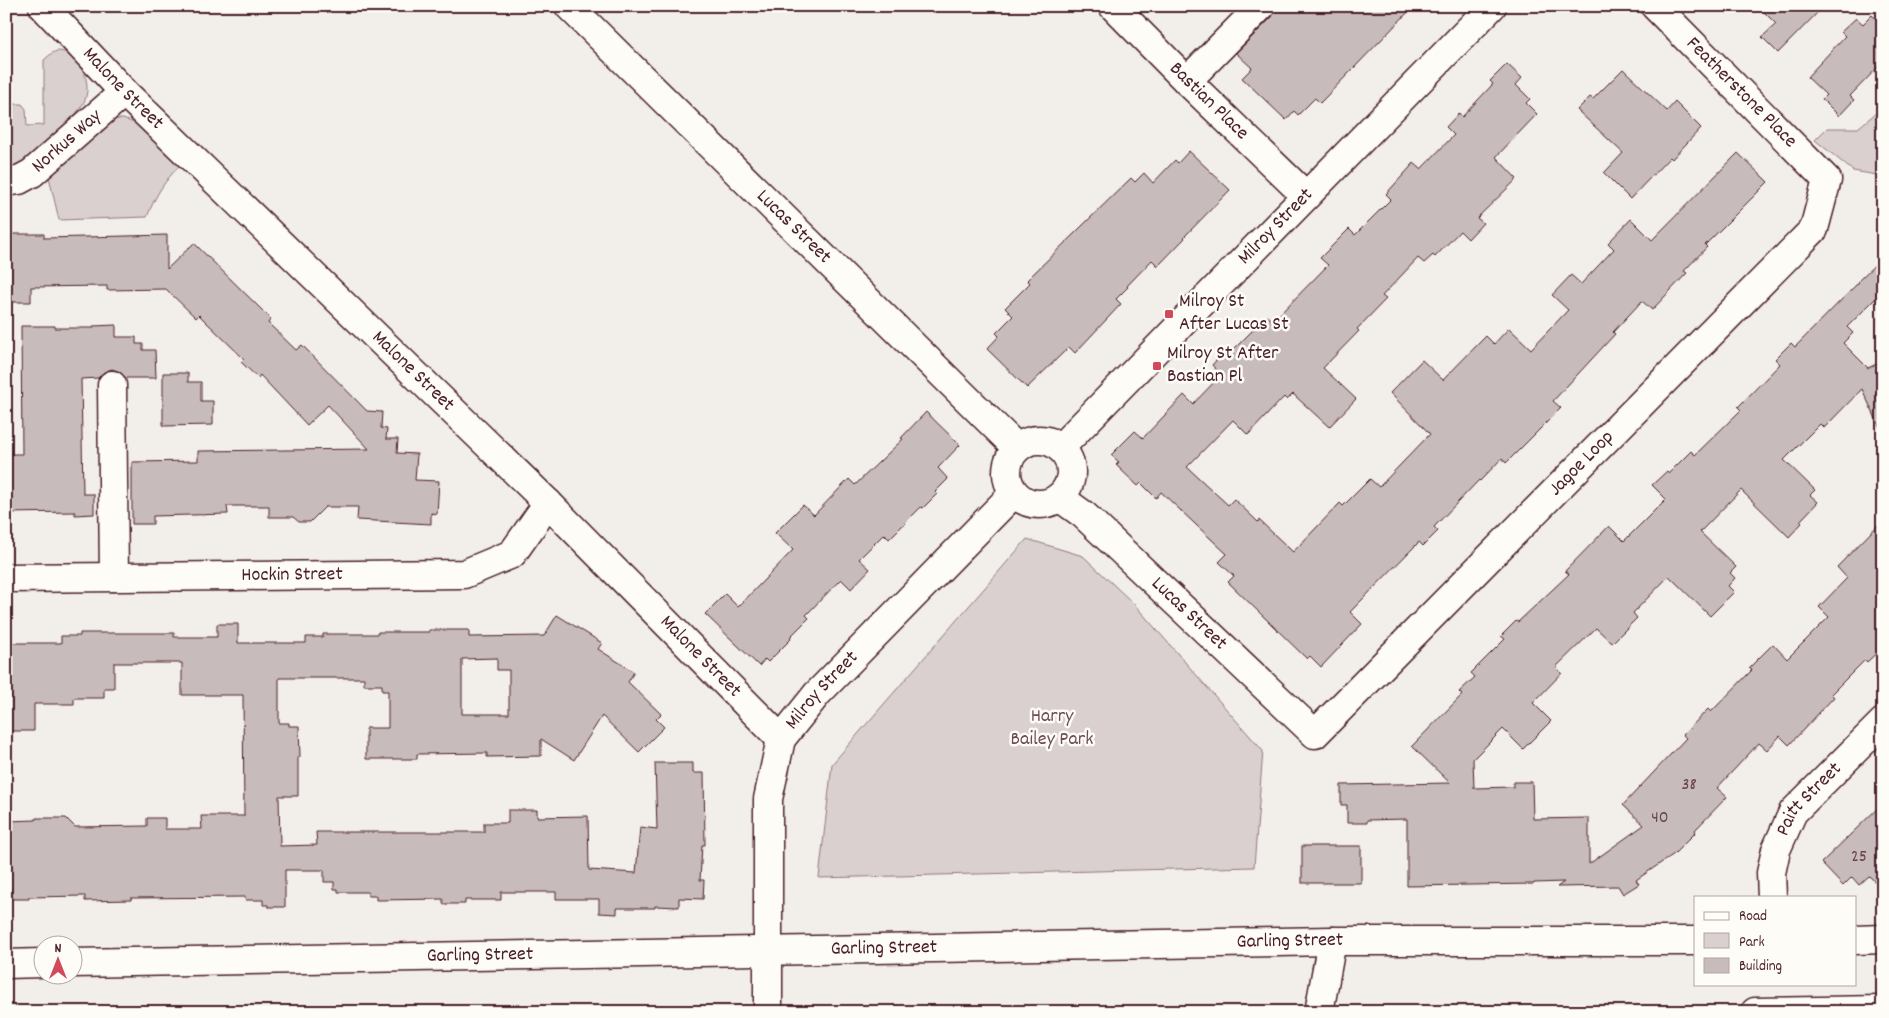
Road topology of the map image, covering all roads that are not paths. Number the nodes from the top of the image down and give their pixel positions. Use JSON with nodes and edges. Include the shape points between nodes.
{"nodes":[{"id":1,"x":43,"y":6,"type":"edge"},
{"id":2,"x":569,"y":6,"type":"edge"},
{"id":3,"x":1113,"y":6,"type":"edge"},
{"id":4,"x":1261,"y":6,"type":"edge"},
{"id":5,"x":1492,"y":6,"type":"edge"},
{"id":6,"x":1655,"y":6,"type":"edge"},
{"id":7,"x":1187,"y":81,"type":"junction"},
{"id":8,"x":124,"y":92,"type":"junction"},
{"id":9,"x":1828,"y":180,"type":"joint"},
{"id":10,"x":6,"y":182,"type":"edge"},
{"id":11,"x":1306,"y":196,"type":"junction"},
{"id":12,"x":112,"y":385,"type":"dead end"},
{"id":13,"x":1017,"y":448,"type":"junction"},
{"id":14,"x":1060,"y":448,"type":"junction"},
{"id":15,"x":1014,"y":493,"type":"junction"},
{"id":16,"x":1059,"y":497,"type":"junction"},
{"id":17,"x":548,"y":503,"type":"junction"},
{"id":18,"x":114,"y":577,"type":"junction"},
{"id":19,"x":6,"y":578,"type":"edge"},
{"id":20,"x":1883,"y":722,"type":"edge"},
{"id":21,"x":1314,"y":734,"type":"joint"},
{"id":22,"x":781,"y":739,"type":"junction"},
{"id":23,"x":1772,"y":896,"type":"edge"},
{"id":24,"x":1883,"y":939,"type":"edge"},
{"id":25,"x":1856,"y":940,"type":"edge"},
{"id":26,"x":1332,"y":941,"type":"junction"},
{"id":27,"x":1694,"y":941,"type":"edge"},
{"id":28,"x":768,"y":952,"type":"junction"},
{"id":29,"x":32,"y":963,"type":"edge"},
{"id":30,"x":82,"y":963,"type":"edge"},
{"id":31,"x":6,"y":964,"type":"edge"},
{"id":32,"x":1883,"y":1010,"type":"edge"},
{"id":33,"x":768,"y":1012,"type":"edge"},
{"id":34,"x":1319,"y":1012,"type":"edge"},
{"id":35,"x":1755,"y":1012,"type":"edge"}],
"edges":[{"from":1,"to":8,"type":"street","name":"Malone Street"},
{"from":2,"to":13,"type":"street","name":"Lucas Street"},
{"from":3,"to":7,"type":"street","name":"Bastian Place"},
{"from":4,"to":7,"type":"street"},
{"from":5,"to":11,"type":"street","name":"Milroy Street"},
{"from":6,"to":9,"type":"street","name":"Featherstone Place"},
{"from":7,"to":11,"type":"street","name":"Bastian Place"},
{"from":8,"to":10,"type":"street","name":"Norkus Way","via":[[32,173]]},
{"from":8,"to":17,"type":"street","name":"Malone Street"},
{"from":9,"to":21,"type":"street","name":"Jagoe Loop","via":[[1814,229]]},
{"from":11,"to":14,"type":"street","name":"Milroy Street"},
{"from":12,"to":18,"type":"street"},
{"from":13,"to":14,"type":"street","via":[[1034,440],[1052,442]]},
{"from":13,"to":15,"type":"street","via":[[1007,470]]},
{"from":14,"to":16,"type":"street","via":[[1070,464],[1071,473],[1070,482]]},
{"from":15,"to":16,"type":"street","via":[[1030,503],[1040,504]]},
{"from":15,"to":22,"type":"street","name":"Milroy Street","via":[[818,694]]},
{"from":16,"to":21,"type":"street","name":"Lucas Street","via":[[1084,515]]},
{"from":17,"to":18,"type":"street","name":"Hockin Street","via":[[512,554],[464,574]]},
{"from":17,"to":22,"type":"street","name":"Malone Street"},
{"from":18,"to":19,"type":"street","name":"Hockin Street"},
{"from":20,"to":23,"type":"street","name":"Paitt Street","via":[[1793,812],[1776,850],[1771,873]]},
{"from":22,"to":28,"type":"street","name":"Milroy Street","via":[[768,799]]},
{"from":24,"to":25,"type":"street"},
{"from":26,"to":27,"type":"street","name":"Garling Street"},
{"from":26,"to":28,"type":"street","name":"Garling Street"},
{"from":26,"to":34,"type":"street"},
{"from":28,"to":30,"type":"street","name":"Garling Street"},
{"from":28,"to":33,"type":"street","name":"Milroy Street"},
{"from":29,"to":31,"type":"street"},
{"from":32,"to":35,"type":"street"}]}
